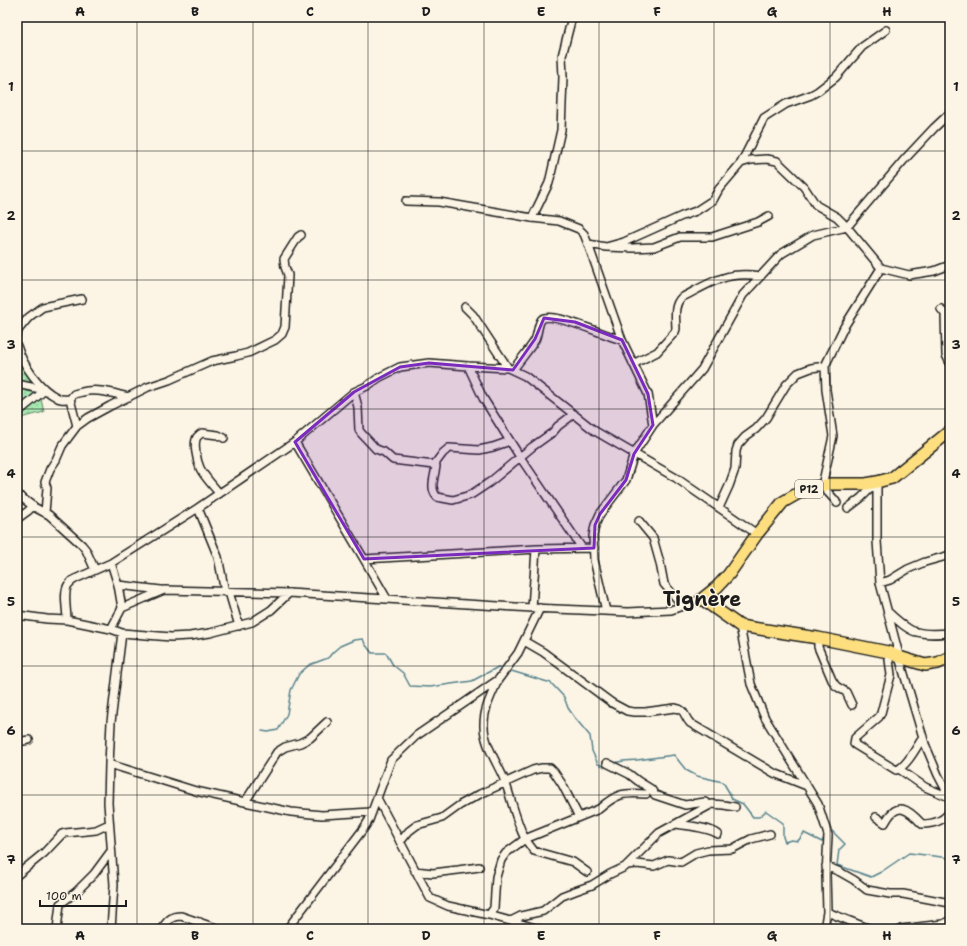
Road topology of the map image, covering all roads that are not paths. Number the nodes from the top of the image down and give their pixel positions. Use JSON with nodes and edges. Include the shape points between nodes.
{"nodes":[{"id":1,"x":572,"y":17,"type":"edge"},
{"id":2,"x":886,"y":30,"type":"dead end"},
{"id":3,"x":950,"y":113,"type":"edge"},
{"id":4,"x":741,"y":163,"type":"junction"},
{"id":5,"x":406,"y":201,"type":"dead end"},
{"id":6,"x":769,"y":216,"type":"dead end"},
{"id":7,"x":532,"y":218,"type":"junction"},
{"id":8,"x":847,"y":227,"type":"junction"},
{"id":9,"x":301,"y":235,"type":"dead end"},
{"id":10,"x":588,"y":244,"type":"junction"},
{"id":11,"x":606,"y":247,"type":"junction"},
{"id":12,"x":950,"y":265,"type":"edge"},
{"id":13,"x":881,"y":268,"type":"junction"},
{"id":14,"x":761,"y":276,"type":"junction"},
{"id":15,"x":82,"y":299,"type":"dead end"},
{"id":16,"x":465,"y":307,"type":"dead end"},
{"id":17,"x":941,"y":309,"type":"dead end"},
{"id":18,"x":17,"y":334,"type":"edge"},
{"id":19,"x":622,"y":340,"type":"junction"},
{"id":20,"x":17,"y":346,"type":"edge"},
{"id":21,"x":633,"y":364,"type":"junction"},
{"id":22,"x":950,"y":364,"type":"edge"},
{"id":23,"x":468,"y":366,"type":"junction"},
{"id":24,"x":825,"y":366,"type":"junction"},
{"id":25,"x":511,"y":369,"type":"junction"},
{"id":26,"x":17,"y":384,"type":"edge"},
{"id":27,"x":45,"y":390,"type":"junction"},
{"id":28,"x":354,"y":392,"type":"junction"},
{"id":29,"x":129,"y":397,"type":"junction"},
{"id":30,"x":70,"y":399,"type":"junction"},
{"id":31,"x":17,"y":412,"type":"edge"},
{"id":32,"x":574,"y":414,"type":"junction"},
{"id":33,"x":653,"y":425,"type":"junction"},
{"id":34,"x":77,"y":426,"type":"junction"},
{"id":35,"x":949,"y":432,"type":"edge"},
{"id":36,"x":224,"y":438,"type":"dead end"},
{"id":37,"x":510,"y":441,"type":"junction"},
{"id":38,"x":294,"y":442,"type":"junction"},
{"id":39,"x":634,"y":454,"type":"junction"},
{"id":40,"x":520,"y":457,"type":"junction"},
{"id":41,"x":434,"y":465,"type":"junction"},
{"id":42,"x":877,"y":482,"type":"junction"},
{"id":43,"x":822,"y":486,"type":"junction"},
{"id":44,"x":219,"y":493,"type":"junction"},
{"id":45,"x":17,"y":494,"type":"edge"},
{"id":46,"x":837,"y":503,"type":"dead end"},
{"id":47,"x":33,"y":506,"type":"junction"},
{"id":48,"x":198,"y":508,"type":"junction"},
{"id":49,"x":719,"y":508,"type":"junction"},
{"id":50,"x":848,"y":508,"type":"dead end"},
{"id":51,"x":45,"y":513,"type":"junction"},
{"id":52,"x":17,"y":519,"type":"edge"},
{"id":53,"x":639,"y":521,"type":"dead end"},
{"id":54,"x":757,"y":534,"type":"junction"},
{"id":55,"x":582,"y":548,"type":"junction"},
{"id":56,"x":594,"y":548,"type":"junction"},
{"id":57,"x":536,"y":549,"type":"junction"},
{"id":58,"x":950,"y":555,"type":"edge"},
{"id":59,"x":364,"y":559,"type":"junction"},
{"id":60,"x":111,"y":563,"type":"junction"},
{"id":61,"x":96,"y":570,"type":"junction"},
{"id":62,"x":880,"y":583,"type":"junction"},
{"id":63,"x":118,"y":585,"type":"junction"},
{"id":64,"x":164,"y":590,"type":"junction"},
{"id":65,"x":227,"y":592,"type":"junction"},
{"id":66,"x":290,"y":593,"type":"junction"},
{"id":67,"x":387,"y":599,"type":"junction"},
{"id":68,"x":702,"y":599,"type":"junction"},
{"id":69,"x":683,"y":606,"type":"junction"},
{"id":70,"x":122,"y":608,"type":"junction"},
{"id":71,"x":536,"y":608,"type":"junction"},
{"id":72,"x":606,"y":611,"type":"junction"},
{"id":73,"x":888,"y":612,"type":"junction"},
{"id":74,"x":17,"y":615,"type":"edge"},
{"id":75,"x":67,"y":620,"type":"junction"},
{"id":76,"x":239,"y":626,"type":"junction"},
{"id":77,"x":740,"y":626,"type":"junction"},
{"id":78,"x":110,"y":629,"type":"junction"},
{"id":79,"x":122,"y":633,"type":"junction"},
{"id":80,"x":950,"y":633,"type":"edge"},
{"id":81,"x":818,"y":638,"type":"junction"},
{"id":82,"x":524,"y":641,"type":"junction"},
{"id":83,"x":888,"y":652,"type":"junction"},
{"id":84,"x":899,"y":657,"type":"junction"},
{"id":85,"x":950,"y":657,"type":"edge"},
{"id":86,"x":498,"y":680,"type":"junction"},
{"id":87,"x":852,"y":705,"type":"dead end"},
{"id":88,"x":327,"y":722,"type":"dead end"},
{"id":89,"x":923,"y":737,"type":"junction"},
{"id":90,"x":29,"y":740,"type":"dead end"},
{"id":91,"x":17,"y":742,"type":"edge"},
{"id":92,"x":607,"y":763,"type":"dead end"},
{"id":93,"x":110,"y":764,"type":"junction"},
{"id":94,"x":899,"y":769,"type":"junction"},
{"id":95,"x":505,"y":783,"type":"junction"},
{"id":96,"x":807,"y":786,"type":"junction"},
{"id":97,"x":646,"y":794,"type":"dead end"},
{"id":98,"x":376,"y":798,"type":"junction"},
{"id":99,"x":950,"y":798,"type":"edge"},
{"id":100,"x":245,"y":802,"type":"junction"},
{"id":101,"x":710,"y":805,"type":"junction"},
{"id":102,"x":735,"y":807,"type":"dead end"},
{"id":103,"x":950,"y":811,"type":"edge"},
{"id":104,"x":372,"y":812,"type":"junction"},
{"id":105,"x":876,"y":817,"type":"dead end"},
{"id":106,"x":579,"y":818,"type":"junction"},
{"id":107,"x":110,"y":824,"type":"junction"},
{"id":108,"x":676,"y":824,"type":"junction"},
{"id":109,"x":718,"y":834,"type":"dead end"},
{"id":110,"x":770,"y":834,"type":"dead end"},
{"id":111,"x":525,"y":839,"type":"junction"},
{"id":112,"x":400,"y":842,"type":"junction"},
{"id":113,"x":111,"y":851,"type":"junction"},
{"id":114,"x":627,"y":865,"type":"junction"},
{"id":115,"x":826,"y":866,"type":"junction"},
{"id":116,"x":479,"y":867,"type":"dead end"},
{"id":117,"x":415,"y":871,"type":"junction"},
{"id":118,"x":587,"y":872,"type":"dead end"},
{"id":119,"x":17,"y":875,"type":"edge"},
{"id":120,"x":950,"y":903,"type":"edge"},
{"id":121,"x":827,"y":912,"type":"junction"},
{"id":122,"x":488,"y":915,"type":"junction"},
{"id":123,"x":511,"y":921,"type":"junction"},
{"id":124,"x":950,"y":921,"type":"edge"},
{"id":125,"x":200,"y":922,"type":"junction"},
{"id":126,"x":112,"y":928,"type":"edge"},
{"id":127,"x":57,"y":929,"type":"edge"},
{"id":128,"x":161,"y":929,"type":"edge"},
{"id":129,"x":195,"y":929,"type":"edge"},
{"id":130,"x":219,"y":929,"type":"edge"},
{"id":131,"x":287,"y":929,"type":"edge"},
{"id":132,"x":539,"y":929,"type":"edge"},
{"id":133,"x":824,"y":929,"type":"edge"},
{"id":134,"x":870,"y":929,"type":"edge"},
{"id":135,"x":901,"y":929,"type":"edge"}],
"edges":[{"from":1,"to":7,"type":"street","via":[[562,56],[561,130],[548,182]]},
{"from":2,"to":4,"type":"street","via":[[862,47],[836,77],[818,91],[786,104],[764,118]]},
{"from":3,"to":8,"type":"street","via":[[904,160]]},
{"from":4,"to":8,"type":"street","via":[[767,159],[777,161],[804,187],[816,205],[837,217]]},
{"from":4,"to":11,"type":"street","via":[[718,189],[713,200],[696,211],[624,242]]},
{"from":5,"to":7,"type":"street","via":[[439,202]]},
{"from":6,"to":11,"type":"street","via":[[712,237],[680,237],[654,247]]},
{"from":7,"to":10,"type":"street","via":[[559,221],[579,229]]},
{"from":8,"to":13,"type":"street"},
{"from":8,"to":14,"type":"street","via":[[813,234],[781,254]]},
{"from":9,"to":29,"type":"street","via":[[284,259],[288,275],[287,300],[285,327],[279,337],[248,353],[212,361]]},
{"from":10,"to":11,"type":"street"},
{"from":10,"to":19,"type":"street"},
{"from":12,"to":13,"type":"street","via":[[934,272],[909,275]]},
{"from":13,"to":24,"type":"street","via":[[844,327]]},
{"from":14,"to":21,"type":"street","via":[[729,277],[713,282],[679,300],[674,332],[657,352]]},
{"from":14,"to":33,"type":"street","via":[[743,295],[702,369]]},
{"from":15,"to":18,"type":"street","via":[[43,307],[29,317]]},
{"from":16,"to":25,"type":"street"},
{"from":17,"to":22,"type":"street","via":[[945,314],[946,355]]},
{"from":19,"to":21,"type":"street"},
{"from":19,"to":25,"type":"street","via":[[575,322],[544,318],[535,339]]},
{"from":20,"to":27,"type":"street","via":[[35,379]]},
{"from":21,"to":33,"type":"street","via":[[648,394]]},
{"from":23,"to":25,"type":"street"},
{"from":23,"to":28,"type":"street","via":[[429,363],[400,367]]},
{"from":23,"to":37,"type":"street","via":[[483,398]]},
{"from":24,"to":43,"type":"street","via":[[833,436]]},
{"from":24,"to":49,"type":"street","via":[[798,373],[786,385],[766,418],[738,445],[735,469]]},
{"from":25,"to":32,"type":"street","via":[[525,376]]},
{"from":26,"to":27,"type":"street"},
{"from":27,"to":30,"type":"street","via":[[59,399]]},
{"from":27,"to":31,"type":"street"},
{"from":28,"to":38,"type":"street"},
{"from":28,"to":41,"type":"street","via":[[360,431],[376,449],[384,452],[392,460]]},
{"from":29,"to":30,"type":"street","via":[[87,391],[74,394]]},
{"from":29,"to":34,"type":"street"},
{"from":30,"to":34,"type":"street"},
{"from":32,"to":39,"type":"street","via":[[595,431]]},
{"from":32,"to":40,"type":"street"},
{"from":33,"to":39,"type":"street"},
{"from":34,"to":51,"type":"street","via":[[62,446],[45,482]]},
{"from":35,"to":42,"type":"main road","number":"P12","via":[[892,478]]},
{"from":36,"to":44,"type":"street","via":[[202,433],[196,438],[199,467]]},
{"from":37,"to":40,"type":"street"},
{"from":37,"to":41,"type":"street","via":[[479,450],[449,448]]},
{"from":38,"to":44,"type":"street"},
{"from":38,"to":59,"type":"street"},
{"from":39,"to":49,"type":"street","via":[[676,478]]},
{"from":39,"to":56,"type":"street","via":[[626,480],[600,514],[595,525]]},
{"from":40,"to":41,"type":"street","via":[[490,482],[467,496],[453,500],[435,495]]},
{"from":40,"to":55,"type":"street"},
{"from":42,"to":43,"type":"main road","number":"P12"},
{"from":42,"to":50,"type":"street"},
{"from":42,"to":62,"type":"street"},
{"from":43,"to":46,"type":"street"},
{"from":43,"to":54,"type":"main road","number":"P12","via":[[808,489],[783,502]]},
{"from":44,"to":48,"type":"street"},
{"from":45,"to":47,"type":"street"},
{"from":47,"to":51,"type":"street"},
{"from":47,"to":52,"type":"street"},
{"from":48,"to":60,"type":"street"},
{"from":48,"to":65,"type":"street","via":[[218,557]]},
{"from":49,"to":54,"type":"street"},
{"from":51,"to":61,"type":"street","via":[[82,545]]},
{"from":53,"to":69,"type":"street","via":[[653,538],[664,584]]},
{"from":54,"to":68,"type":"main road","number":"P12","via":[[729,574]]},
{"from":55,"to":56,"type":"street"},
{"from":55,"to":57,"type":"street"},
{"from":56,"to":72,"type":"street","via":[[594,560]]},
{"from":57,"to":59,"type":"street"},
{"from":57,"to":71,"type":"street"},
{"from":58,"to":62,"type":"street","via":[[925,562]]},
{"from":59,"to":67,"type":"street"},
{"from":60,"to":61,"type":"street"},
{"from":60,"to":63,"type":"street"},
{"from":61,"to":75,"type":"street","via":[[75,578],[68,584],[65,594]]},
{"from":62,"to":73,"type":"street"},
{"from":63,"to":64,"type":"street"},
{"from":63,"to":70,"type":"street"},
{"from":64,"to":65,"type":"street"},
{"from":64,"to":70,"type":"street"},
{"from":65,"to":66,"type":"street"},
{"from":65,"to":76,"type":"street"},
{"from":66,"to":67,"type":"street"},
{"from":66,"to":76,"type":"street","via":[[271,610],[252,622]]},
{"from":67,"to":71,"type":"street"},
{"from":68,"to":69,"type":"street"},
{"from":68,"to":77,"type":"main road"},
{"from":69,"to":72,"type":"street","via":[[671,610]]},
{"from":70,"to":78,"type":"street"},
{"from":71,"to":72,"type":"street"},
{"from":71,"to":82,"type":"street"},
{"from":73,"to":80,"type":"street","via":[[901,624],[916,632]]},
{"from":73,"to":84,"type":"street"},
{"from":74,"to":75,"type":"street"},
{"from":75,"to":78,"type":"street"},
{"from":76,"to":79,"type":"street","via":[[210,633],[171,637]]},
{"from":77,"to":81,"type":"main road"},
{"from":77,"to":96,"type":"street","via":[[751,684],[765,718]]},
{"from":78,"to":79,"type":"street"},
{"from":79,"to":93,"type":"street","via":[[111,722]]},
{"from":81,"to":83,"type":"main road"},
{"from":81,"to":87,"type":"street","via":[[818,648],[832,680],[846,692]]},
{"from":82,"to":86,"type":"street"},
{"from":82,"to":96,"type":"street","via":[[627,711],[680,709],[690,723],[774,773]]},
{"from":83,"to":84,"type":"main road"},
{"from":83,"to":94,"type":"street","via":[[891,675],[881,713],[855,738],[854,744],[896,770]]},
{"from":84,"to":85,"type":"main road","via":[[925,665],[938,663]]},
{"from":84,"to":89,"type":"street"},
{"from":86,"to":95,"type":"street","via":[[487,705],[484,724],[486,739]]},
{"from":86,"to":98,"type":"street","via":[[416,736],[391,760]]},
{"from":88,"to":100,"type":"street","via":[[310,738],[277,752]]},
{"from":89,"to":94,"type":"street"},
{"from":89,"to":99,"type":"street"},
{"from":90,"to":91,"type":"street"},
{"from":92,"to":101,"type":"street","via":[[651,788],[655,796],[685,805],[705,802]]},
{"from":93,"to":100,"type":"street","via":[[196,791]]},
{"from":93,"to":107,"type":"street"},
{"from":94,"to":99,"type":"street","via":[[925,787]]},
{"from":95,"to":106,"type":"street","via":[[533,770],[550,768],[562,784]]},
{"from":95,"to":111,"type":"street"},
{"from":95,"to":112,"type":"street","via":[[460,805],[442,818],[417,825]]},
{"from":96,"to":115,"type":"street","via":[[818,804],[828,835]]},
{"from":97,"to":106,"type":"street","via":[[618,795],[599,809]]},
{"from":98,"to":104,"type":"street"},
{"from":98,"to":112,"type":"street"},
{"from":100,"to":104,"type":"street","via":[[291,812],[322,815]]},
{"from":101,"to":102,"type":"street"},
{"from":101,"to":108,"type":"street"},
{"from":103,"to":105,"type":"street","via":[[947,816],[931,824],[922,824],[912,813],[897,809],[889,815],[885,823]]},
{"from":104,"to":131,"type":"street","via":[[364,828]]},
{"from":106,"to":111,"type":"street"},
{"from":107,"to":113,"type":"street"},
{"from":107,"to":119,"type":"street","via":[[96,830],[62,834]]},
{"from":108,"to":109,"type":"street","via":[[703,828]]},
{"from":108,"to":114,"type":"street","via":[[659,834]]},
{"from":110,"to":114,"type":"street","via":[[751,839],[732,849],[696,853],[681,862],[668,860],[654,866]]},
{"from":111,"to":118,"type":"street","via":[[534,852],[573,862]]},
{"from":111,"to":122,"type":"street","via":[[506,852],[501,860],[496,877],[494,908]]},
{"from":112,"to":117,"type":"street"},
{"from":113,"to":126,"type":"street","via":[[114,885]]},
{"from":113,"to":127,"type":"street","via":[[94,874],[60,904]]},
{"from":114,"to":123,"type":"street","via":[[592,885],[562,896],[542,911]]},
{"from":115,"to":120,"type":"street","via":[[854,880],[867,890]]},
{"from":115,"to":121,"type":"street"},
{"from":116,"to":117,"type":"street","via":[[433,873]]},
{"from":117,"to":122,"type":"street","via":[[430,898],[448,906]]},
{"from":121,"to":133,"type":"street"},
{"from":121,"to":134,"type":"street"},
{"from":122,"to":123,"type":"street"},
{"from":123,"to":132,"type":"street"},
{"from":124,"to":135,"type":"street"},
{"from":125,"to":128,"type":"street","via":[[176,916],[170,918]]},
{"from":125,"to":129,"type":"street"},
{"from":125,"to":130,"type":"street"}]}
